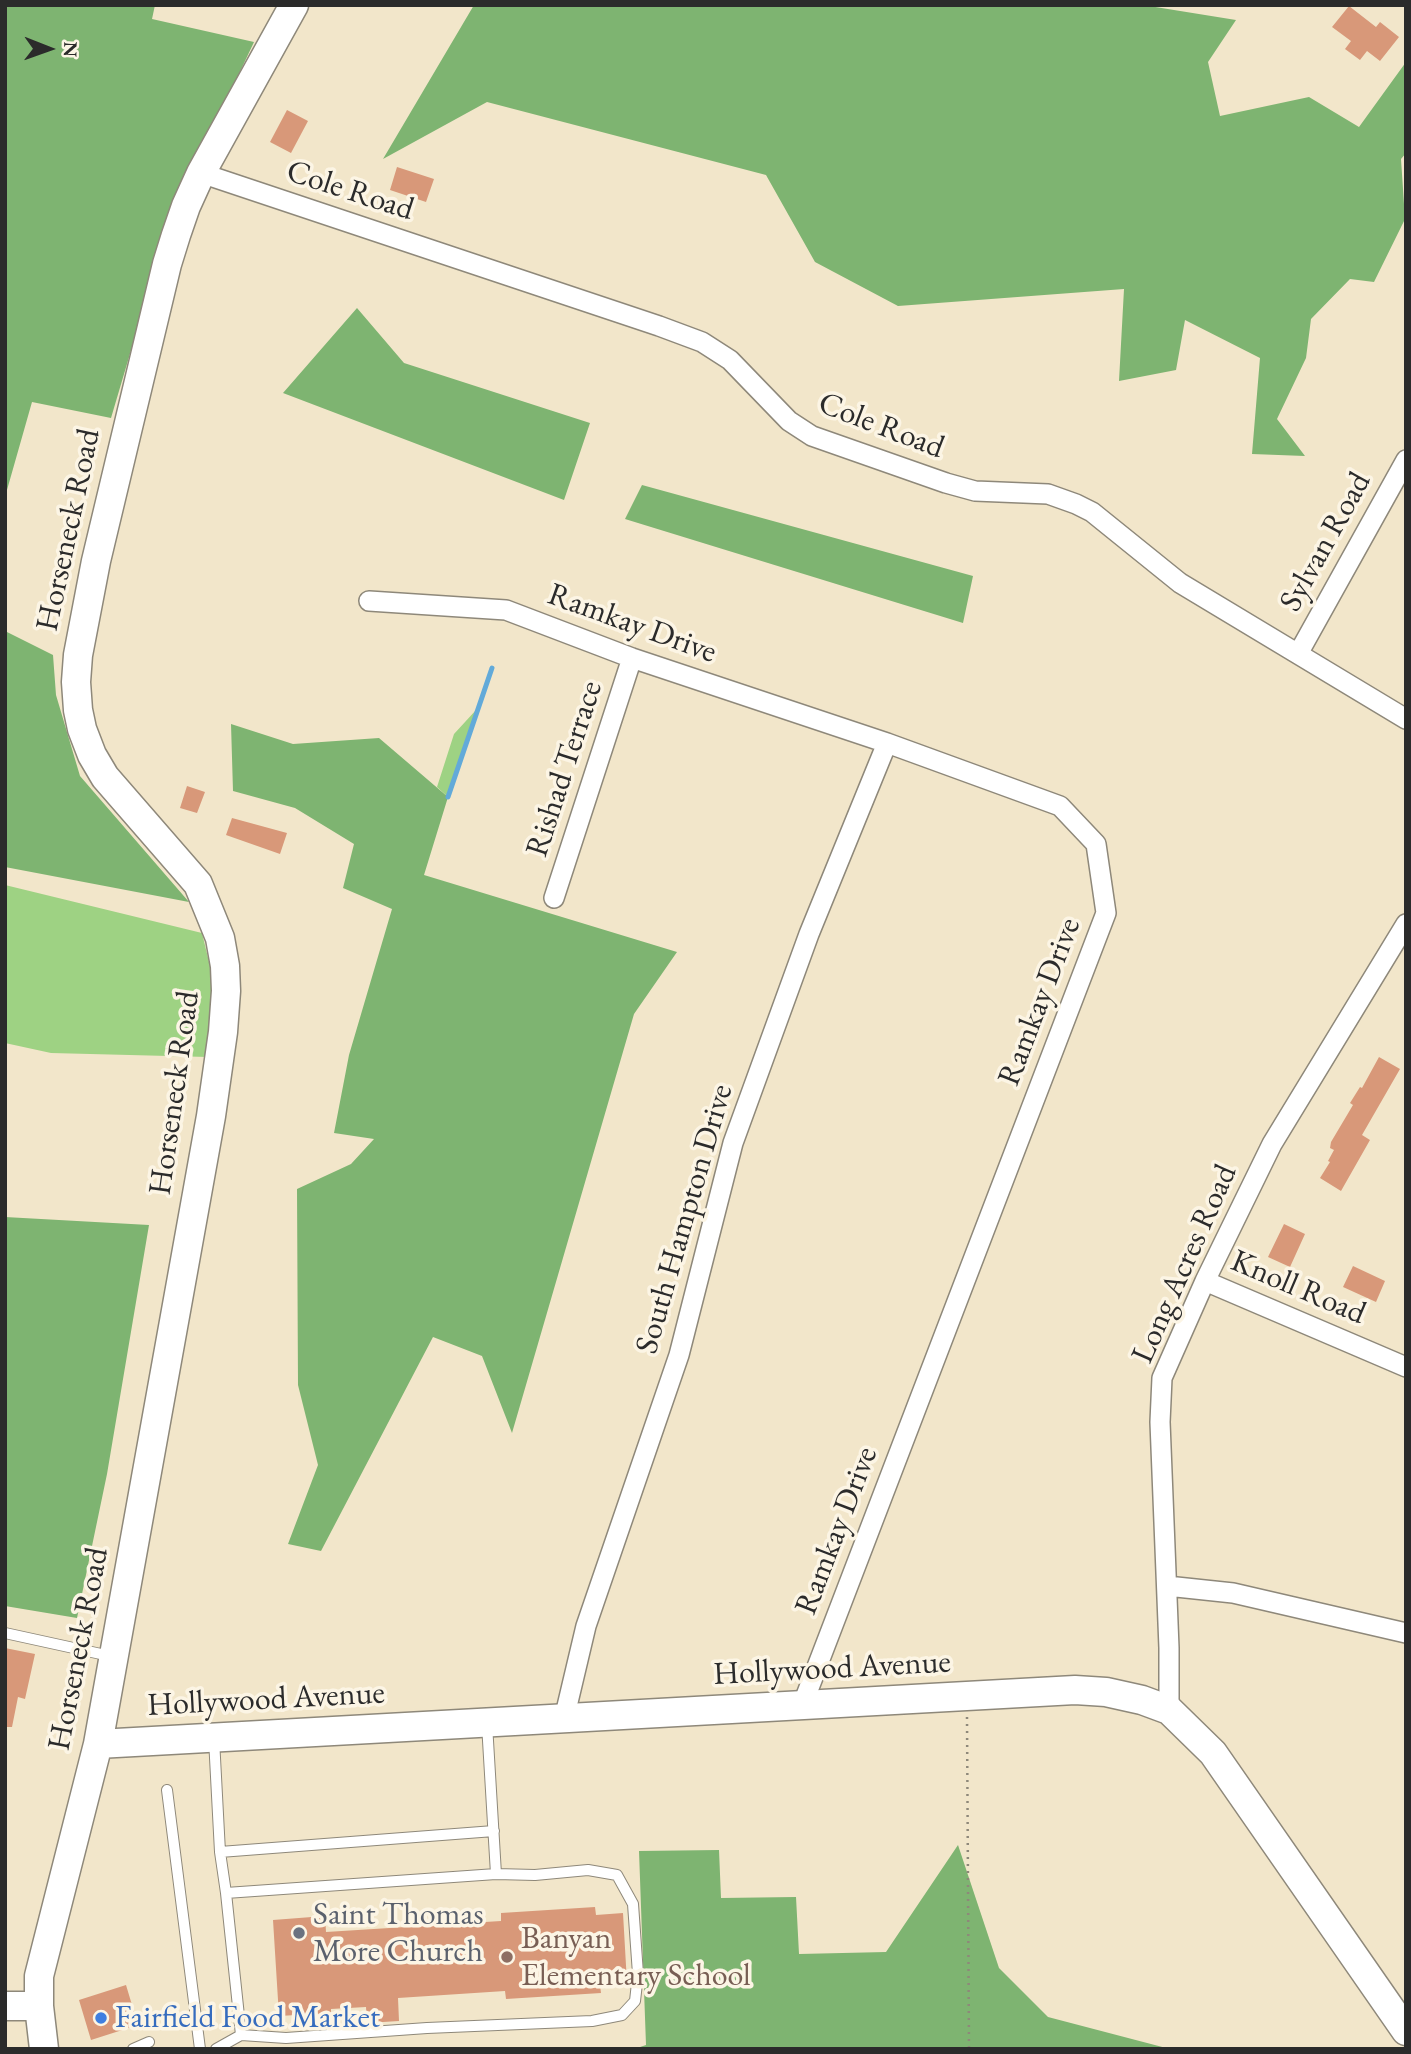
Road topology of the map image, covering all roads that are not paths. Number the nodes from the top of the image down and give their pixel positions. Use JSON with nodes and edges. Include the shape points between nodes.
{"nodes":[{"id":1,"x":294,"y":5,"type":"edge"},
{"id":2,"x":201,"y":173,"type":"junction"},
{"id":3,"x":1406,"y":460,"type":"edge"},
{"id":4,"x":369,"y":601,"type":"dead end"},
{"id":5,"x":1298,"y":653,"type":"junction"},
{"id":6,"x":632,"y":658,"type":"junction"},
{"id":7,"x":1406,"y":719,"type":"edge"},
{"id":8,"x":887,"y":743,"type":"junction"},
{"id":9,"x":554,"y":898,"type":"dead end"},
{"id":10,"x":1406,"y":924,"type":"edge"},
{"id":11,"x":1205,"y":1281,"type":"junction"},
{"id":12,"x":1406,"y":1367,"type":"edge"},
{"id":13,"x":1167,"y":1586,"type":"junction"},
{"id":14,"x":5,"y":1633,"type":"edge"},
{"id":15,"x":1406,"y":1633,"type":"edge"},
{"id":16,"x":114,"y":1657,"type":"junction"},
{"id":17,"x":802,"y":1706,"type":"junction"},
{"id":18,"x":1169,"y":1710,"type":"junction"},
{"id":19,"x":564,"y":1719,"type":"junction"},
{"id":20,"x":487,"y":1724,"type":"junction"},
{"id":21,"x":214,"y":1738,"type":"junction"},
{"id":22,"x":98,"y":1744,"type":"junction"},
{"id":23,"x":167,"y":1790,"type":"dead end"},
{"id":24,"x":494,"y":1831,"type":"junction"},
{"id":25,"x":220,"y":1852,"type":"junction"},
{"id":26,"x":496,"y":1874,"type":"junction"},
{"id":27,"x":226,"y":1893,"type":"junction"},
{"id":28,"x":5,"y":2006,"type":"edge"},
{"id":29,"x":38,"y":2006,"type":"junction"},
{"id":30,"x":1406,"y":2031,"type":"edge"},
{"id":31,"x":241,"y":2035,"type":"junction"},
{"id":32,"x":149,"y":2042,"type":"dead end"},
{"id":33,"x":44,"y":2049,"type":"edge"},
{"id":34,"x":133,"y":2049,"type":"edge"},
{"id":35,"x":200,"y":2049,"type":"edge"},
{"id":36,"x":216,"y":2049,"type":"edge"}],
"edges":[{"from":1,"to":2,"type":"street","name":"Horseneck Road"},
{"from":2,"to":5,"type":"street","name":"Cole Road","via":[[702,342],[730,360],[789,421],[811,436],[975,491],[1048,494],[1076,504],[1180,583]]},
{"from":2,"to":16,"type":"street","name":"Horseneck Road","via":[[167,264],[84,614],[77,668],[78,710],[92,755],[105,777],[198,884],[220,939],[226,991],[211,1116]]},
{"from":3,"to":5,"type":"street","name":"Sylvan Road"},
{"from":4,"to":6,"type":"street","name":"Ramkay Drive","via":[[506,610]]},
{"from":5,"to":7,"type":"street","name":"Cole Road"},
{"from":6,"to":8,"type":"street","name":"Ramkay Drive"},
{"from":6,"to":9,"type":"street","name":"Rishad Terrace"},
{"from":8,"to":17,"type":"street","name":"Ramkay Drive","via":[[1060,806],[1096,844],[1106,913]]},
{"from":8,"to":19,"type":"street","name":"South Hampton Drive","via":[[809,934],[733,1143],[679,1356],[586,1626]]},
{"from":10,"to":11,"type":"street","name":"Long Acres Road","via":[[1272,1144]]},
{"from":11,"to":12,"type":"street","name":"Knoll Road"},
{"from":11,"to":13,"type":"street","name":"Long Acres Road","via":[[1162,1378]]},
{"from":13,"to":15,"type":"street","via":[[1233,1593]]},
{"from":13,"to":18,"type":"street","name":"Long Acres Road"},
{"from":14,"to":16,"type":"lane"},
{"from":16,"to":22,"type":"street","name":"Horseneck Road"},
{"from":17,"to":18,"type":"street","name":"Hollywood Avenue","via":[[1075,1690],[1106,1692]]},
{"from":17,"to":19,"type":"street","name":"Hollywood Avenue"},
{"from":18,"to":30,"type":"street","name":"Hollywood Avenue","via":[[1213,1753]]},
{"from":19,"to":20,"type":"street","name":"Hollywood Avenue"},
{"from":20,"to":21,"type":"street","name":"Hollywood Avenue"},
{"from":20,"to":24,"type":"lane"},
{"from":21,"to":22,"type":"street","name":"Hollywood Avenue"},
{"from":21,"to":25,"type":"lane"},
{"from":22,"to":29,"type":"street","name":"Horseneck Road","via":[[39,1976]]},
{"from":23,"to":35,"type":"lane"},
{"from":24,"to":25,"type":"lane"},
{"from":24,"to":26,"type":"lane"},
{"from":25,"to":27,"type":"lane"},
{"from":26,"to":27,"type":"lane"},
{"from":26,"to":31,"type":"lane","via":[[588,1870],[617,1875],[633,1904],[638,1974],[635,2001],[622,2015],[592,2021],[286,2038]]},
{"from":27,"to":31,"type":"lane"},
{"from":28,"to":29,"type":"street"},
{"from":29,"to":33,"type":"street","name":"Horseneck Road"},
{"from":31,"to":36,"type":"lane"},
{"from":32,"to":34,"type":"lane"}]}
